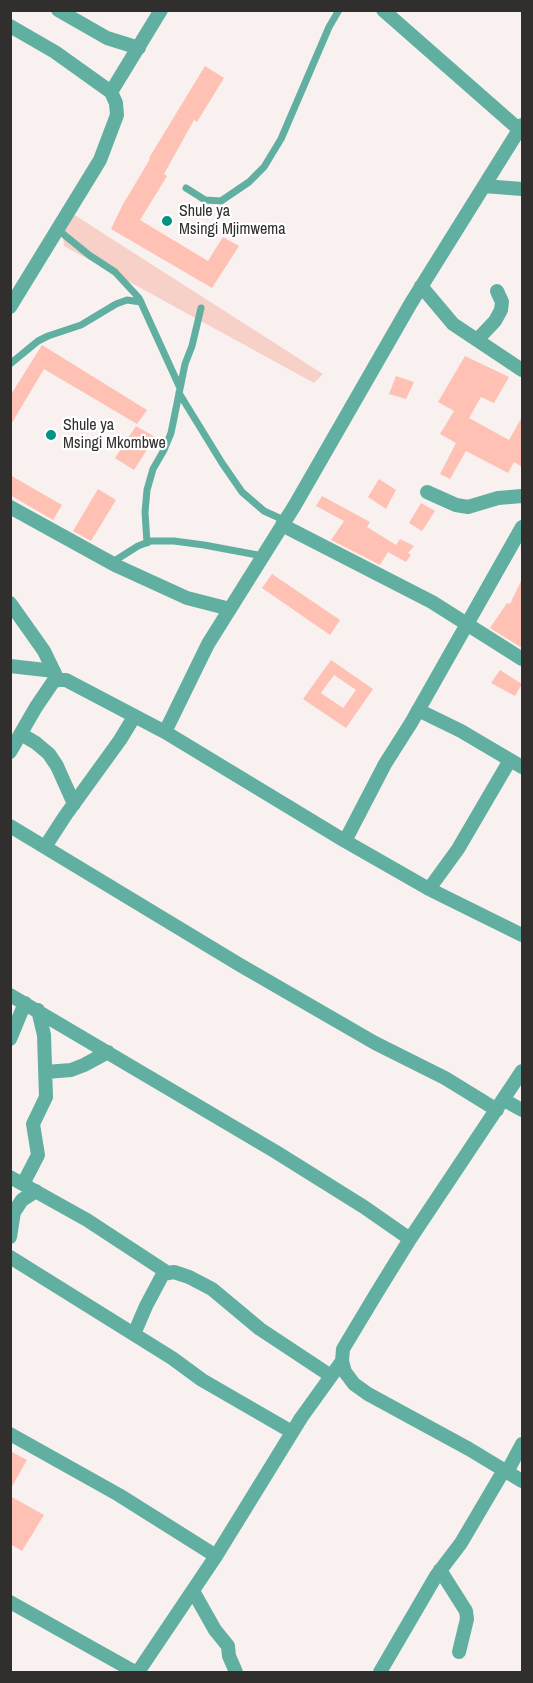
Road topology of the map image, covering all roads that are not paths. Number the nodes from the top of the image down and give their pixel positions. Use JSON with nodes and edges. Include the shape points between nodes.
{"nodes":[{"id":1,"x":58,"y":10,"type":"edge"},
{"id":2,"x":161,"y":10,"type":"edge"},
{"id":3,"x":339,"y":10,"type":"edge"},
{"id":4,"x":384,"y":10,"type":"edge"},
{"id":5,"x":10,"y":26,"type":"edge"},
{"id":6,"x":139,"y":48,"type":"junction"},
{"id":7,"x":111,"y":92,"type":"junction"},
{"id":8,"x":521,"y":128,"type":"edge"},
{"id":9,"x":484,"y":186,"type":"junction"},
{"id":10,"x":186,"y":188,"type":"dead end"},
{"id":11,"x":522,"y":189,"type":"edge"},
{"id":12,"x":57,"y":228,"type":"junction"},
{"id":13,"x":421,"y":286,"type":"junction"},
{"id":14,"x":497,"y":291,"type":"dead end"},
{"id":15,"x":141,"y":302,"type":"junction"},
{"id":16,"x":10,"y":307,"type":"edge"},
{"id":17,"x":201,"y":308,"type":"dead end"},
{"id":18,"x":477,"y":340,"type":"junction"},
{"id":19,"x":10,"y":364,"type":"edge"},
{"id":20,"x":522,"y":370,"type":"edge"},
{"id":21,"x":180,"y":391,"type":"junction"},
{"id":22,"x":427,"y":492,"type":"dead end"},
{"id":23,"x":522,"y":496,"type":"edge"},
{"id":24,"x":10,"y":507,"type":"edge"},
{"id":25,"x":284,"y":523,"type":"junction"},
{"id":26,"x":522,"y":527,"type":"edge"},
{"id":27,"x":147,"y":543,"type":"junction"},
{"id":28,"x":263,"y":556,"type":"junction"},
{"id":29,"x":111,"y":563,"type":"junction"},
{"id":30,"x":10,"y":603,"type":"edge"},
{"id":31,"x":230,"y":609,"type":"junction"},
{"id":32,"x":466,"y":625,"type":"junction"},
{"id":33,"x":522,"y":659,"type":"edge"},
{"id":34,"x":10,"y":666,"type":"edge"},
{"id":35,"x":56,"y":675,"type":"junction"},
{"id":36,"x":418,"y":710,"type":"junction"},
{"id":37,"x":134,"y":717,"type":"junction"},
{"id":38,"x":165,"y":732,"type":"junction"},
{"id":39,"x":21,"y":734,"type":"junction"},
{"id":40,"x":10,"y":752,"type":"edge"},
{"id":41,"x":510,"y":760,"type":"junction"},
{"id":42,"x":522,"y":767,"type":"edge"},
{"id":43,"x":74,"y":804,"type":"junction"},
{"id":44,"x":10,"y":826,"type":"edge"},
{"id":45,"x":345,"y":841,"type":"junction"},
{"id":46,"x":45,"y":847,"type":"junction"},
{"id":47,"x":429,"y":889,"type":"junction"},
{"id":48,"x":522,"y":935,"type":"edge"},
{"id":49,"x":10,"y":995,"type":"edge"},
{"id":50,"x":25,"y":1003,"type":"junction"},
{"id":51,"x":38,"y":1010,"type":"junction"},
{"id":52,"x":10,"y":1039,"type":"edge"},
{"id":53,"x":108,"y":1052,"type":"junction"},
{"id":54,"x":522,"y":1071,"type":"edge"},
{"id":55,"x":46,"y":1072,"type":"junction"},
{"id":56,"x":500,"y":1105,"type":"junction"},
{"id":57,"x":522,"y":1110,"type":"edge"},
{"id":58,"x":17,"y":1181,"type":"edge"},
{"id":59,"x":36,"y":1191,"type":"junction"},
{"id":60,"x":10,"y":1237,"type":"edge"},
{"id":61,"x":410,"y":1239,"type":"junction"},
{"id":62,"x":10,"y":1257,"type":"edge"},
{"id":63,"x":168,"y":1273,"type":"junction"},
{"id":64,"x":134,"y":1334,"type":"junction"},
{"id":65,"x":342,"y":1361,"type":"junction"},
{"id":66,"x":332,"y":1376,"type":"junction"},
{"id":67,"x":292,"y":1432,"type":"junction"},
{"id":68,"x":10,"y":1434,"type":"edge"},
{"id":69,"x":522,"y":1444,"type":"edge"},
{"id":70,"x":506,"y":1471,"type":"junction"},
{"id":71,"x":522,"y":1481,"type":"edge"},
{"id":72,"x":216,"y":1556,"type":"junction"},
{"id":73,"x":440,"y":1570,"type":"junction"},
{"id":74,"x":193,"y":1591,"type":"junction"},
{"id":75,"x":10,"y":1602,"type":"edge"},
{"id":76,"x":459,"y":1652,"type":"dead end"},
{"id":77,"x":137,"y":1672,"type":"edge"},
{"id":78,"x":236,"y":1672,"type":"edge"},
{"id":79,"x":380,"y":1672,"type":"edge"}],
"edges":[{"from":1,"to":6,"type":"street","via":[[107,38]]},
{"from":2,"to":6,"type":"street"},
{"from":3,"to":10,"type":"lane","via":[[281,139],[264,167],[221,201],[205,200]]},
{"from":4,"to":8,"type":"street"},
{"from":5,"to":7,"type":"street"},
{"from":6,"to":7,"type":"street"},
{"from":7,"to":12,"type":"street","via":[[117,103],[117,115],[111,135],[95,169]]},
{"from":8,"to":9,"type":"street"},
{"from":9,"to":11,"type":"street"},
{"from":9,"to":13,"type":"street"},
{"from":12,"to":15,"type":"lane","via":[[115,272]]},
{"from":12,"to":16,"type":"street"},
{"from":13,"to":18,"type":"street","via":[[453,324]]},
{"from":13,"to":25,"type":"street"},
{"from":14,"to":18,"type":"street","via":[[501,310]]},
{"from":15,"to":19,"type":"lane","via":[[128,300],[116,304],[87,323],[48,336]]},
{"from":15,"to":21,"type":"lane"},
{"from":17,"to":21,"type":"lane"},
{"from":18,"to":20,"type":"street"},
{"from":21,"to":25,"type":"lane","via":[[242,492],[264,512]]},
{"from":21,"to":27,"type":"lane","via":[[171,433],[147,490]]},
{"from":22,"to":23,"type":"street","via":[[456,506],[468,507]]},
{"from":24,"to":29,"type":"street"},
{"from":25,"to":28,"type":"street"},
{"from":25,"to":32,"type":"street"},
{"from":26,"to":32,"type":"street"},
{"from":27,"to":28,"type":"lane","via":[[174,541]]},
{"from":27,"to":29,"type":"lane"},
{"from":28,"to":31,"type":"street"},
{"from":29,"to":31,"type":"street","via":[[187,598]]},
{"from":30,"to":35,"type":"street"},
{"from":31,"to":38,"type":"street","via":[[208,644]]},
{"from":32,"to":33,"type":"street"},
{"from":32,"to":36,"type":"street"},
{"from":34,"to":35,"type":"street"},
{"from":35,"to":37,"type":"street"},
{"from":35,"to":39,"type":"street"},
{"from":36,"to":41,"type":"street"},
{"from":36,"to":45,"type":"street"},
{"from":37,"to":38,"type":"street"},
{"from":37,"to":43,"type":"street"},
{"from":38,"to":45,"type":"street"},
{"from":39,"to":40,"type":"street"},
{"from":39,"to":43,"type":"street","via":[[49,754]]},
{"from":41,"to":42,"type":"street"},
{"from":41,"to":47,"type":"street","via":[[470,830]]},
{"from":43,"to":46,"type":"street"},
{"from":44,"to":46,"type":"street"},
{"from":45,"to":47,"type":"street"},
{"from":46,"to":56,"type":"street","via":[[375,1042]]},
{"from":47,"to":48,"type":"street"},
{"from":49,"to":50,"type":"street"},
{"from":50,"to":51,"type":"street"},
{"from":50,"to":52,"type":"street"},
{"from":51,"to":53,"type":"street"},
{"from":51,"to":55,"type":"street"},
{"from":53,"to":55,"type":"street","via":[[78,1068]]},
{"from":53,"to":61,"type":"street","via":[[276,1152]]},
{"from":54,"to":56,"type":"street"},
{"from":55,"to":58,"type":"street","via":[[46,1097],[33,1124],[38,1155]]},
{"from":56,"to":57,"type":"street"},
{"from":56,"to":61,"type":"street"},
{"from":58,"to":59,"type":"street"},
{"from":59,"to":60,"type":"street","via":[[22,1200],[14,1212]]},
{"from":59,"to":63,"type":"street"},
{"from":61,"to":65,"type":"street","via":[[343,1349]]},
{"from":62,"to":64,"type":"street"},
{"from":63,"to":64,"type":"street","via":[[163,1274],[153,1291]]},
{"from":63,"to":66,"type":"street","via":[[189,1277],[212,1289],[260,1329]]},
{"from":64,"to":67,"type":"street","via":[[202,1380]]},
{"from":65,"to":66,"type":"street"},
{"from":65,"to":70,"type":"street","via":[[354,1384],[368,1394]]},
{"from":66,"to":67,"type":"street"},
{"from":67,"to":72,"type":"street"},
{"from":68,"to":72,"type":"street","via":[[119,1495]]},
{"from":69,"to":70,"type":"street"},
{"from":70,"to":71,"type":"street"},
{"from":70,"to":73,"type":"street"},
{"from":72,"to":74,"type":"street"},
{"from":73,"to":76,"type":"street","via":[[466,1611]]},
{"from":73,"to":79,"type":"street"},
{"from":74,"to":77,"type":"street"},
{"from":74,"to":78,"type":"street","via":[[228,1646]]},
{"from":75,"to":77,"type":"street"}]}
